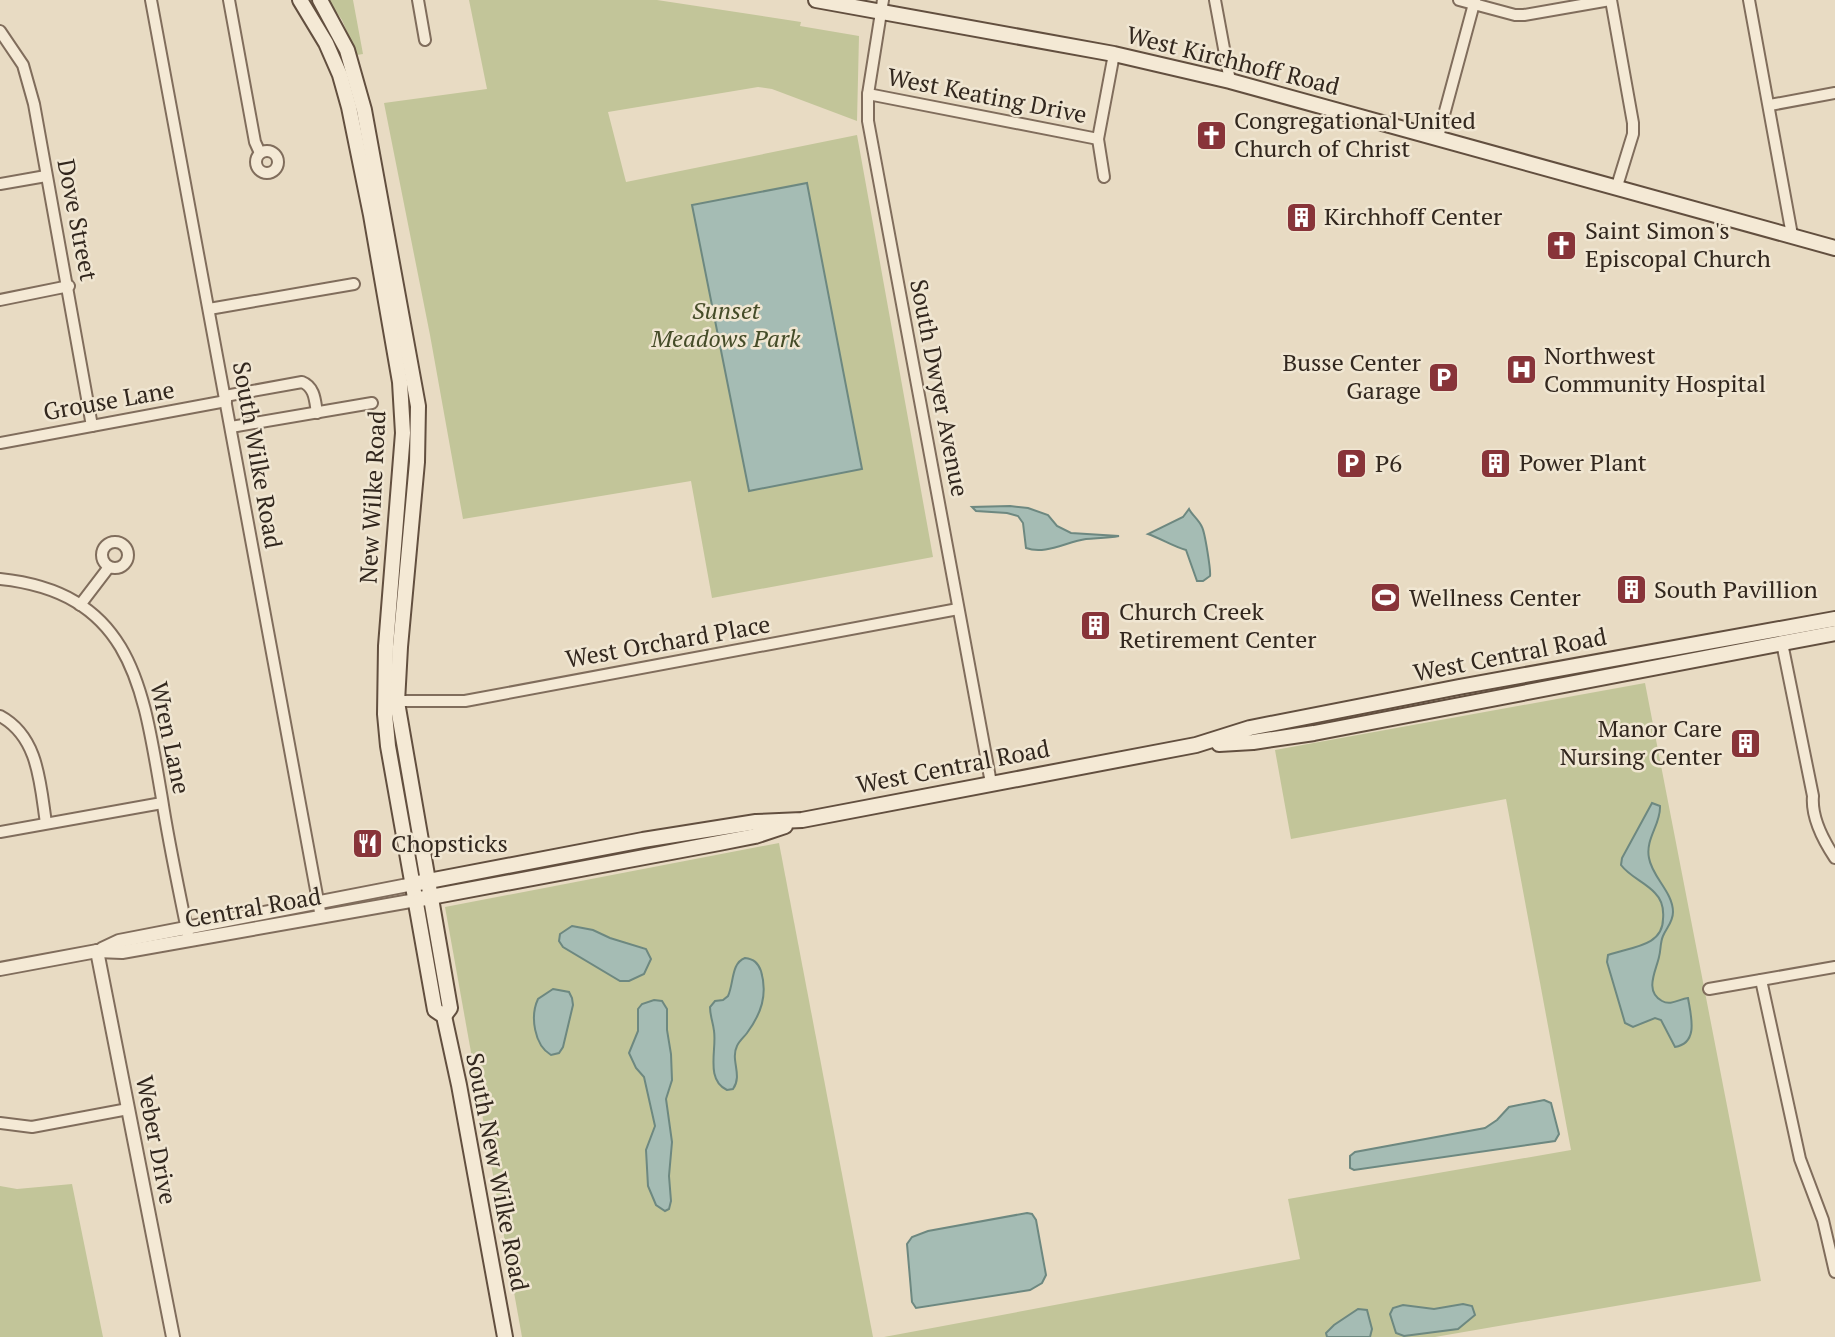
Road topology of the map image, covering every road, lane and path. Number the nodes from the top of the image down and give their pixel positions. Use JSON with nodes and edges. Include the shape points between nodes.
{"nodes":[{"id":1,"x":151,"y":0,"type":"edge"},
{"id":2,"x":229,"y":0,"type":"edge"},
{"id":3,"x":300,"y":0,"type":"edge"},
{"id":4,"x":320,"y":0,"type":"edge"},
{"id":5,"x":418,"y":0,"type":"edge"},
{"id":6,"x":816,"y":0,"type":"edge"},
{"id":7,"x":1215,"y":0,"type":"edge"},
{"id":8,"x":1459,"y":0,"type":"edge"},
{"id":9,"x":1611,"y":0,"type":"edge"},
{"id":10,"x":1749,"y":0,"type":"edge"},
{"id":11,"x":1475,"y":2,"type":"edge"},
{"id":12,"x":882,"y":5,"type":"edge"},
{"id":13,"x":0,"y":31,"type":"edge"},
{"id":14,"x":425,"y":40,"type":"dead end"},
{"id":15,"x":1114,"y":54,"type":"junction"},
{"id":16,"x":1230,"y":81,"type":"junction"},
{"id":17,"x":1835,"y":93,"type":"edge"},
{"id":18,"x":868,"y":94,"type":"junction"},
{"id":19,"x":1770,"y":105,"type":"junction"},
{"id":20,"x":1438,"y":137,"type":"junction"},
{"id":21,"x":1098,"y":139,"type":"junction"},
{"id":22,"x":260,"y":153,"type":"dead end"},
{"id":23,"x":46,"y":176,"type":"junction"},
{"id":24,"x":1104,"y":177,"type":"dead end"},
{"id":25,"x":0,"y":184,"type":"edge"},
{"id":26,"x":1617,"y":186,"type":"junction"},
{"id":27,"x":1792,"y":235,"type":"junction"},
{"id":28,"x":1835,"y":248,"type":"edge"},
{"id":29,"x":354,"y":284,"type":"dead end"},
{"id":30,"x":69,"y":286,"type":"junction"},
{"id":31,"x":0,"y":300,"type":"edge"},
{"id":32,"x":209,"y":309,"type":"junction"},
{"id":33,"x":226,"y":398,"type":"junction"},
{"id":34,"x":372,"y":403,"type":"dead end"},
{"id":35,"x":317,"y":413,"type":"junction"},
{"id":36,"x":92,"y":426,"type":"junction"},
{"id":37,"x":231,"y":427,"type":"junction"},
{"id":38,"x":0,"y":443,"type":"edge"},
{"id":39,"x":109,"y":567,"type":"dead end"},
{"id":40,"x":0,"y":579,"type":"edge"},
{"id":41,"x":80,"y":605,"type":"junction"},
{"id":42,"x":958,"y":609,"type":"junction"},
{"id":43,"x":1835,"y":619,"type":"edge"},
{"id":44,"x":1835,"y":633,"type":"edge"},
{"id":45,"x":1783,"y":643,"type":"junction"},
{"id":46,"x":391,"y":701,"type":"junction"},
{"id":47,"x":0,"y":716,"type":"edge"},
{"id":48,"x":1196,"y":745,"type":"junction"},
{"id":49,"x":991,"y":783,"type":"junction"},
{"id":50,"x":162,"y":803,"type":"junction"},
{"id":51,"x":802,"y":820,"type":"junction"},
{"id":52,"x":47,"y":823,"type":"junction"},
{"id":53,"x":0,"y":832,"type":"edge"},
{"id":54,"x":1835,"y":858,"type":"edge"},
{"id":55,"x":420,"y":883,"type":"junction"},
{"id":56,"x":423,"y":898,"type":"junction"},
{"id":57,"x":318,"y":902,"type":"junction"},
{"id":58,"x":321,"y":917,"type":"junction"},
{"id":59,"x":188,"y":934,"type":"junction"},
{"id":60,"x":97,"y":951,"type":"junction"},
{"id":61,"x":1835,"y":967,"type":"edge"},
{"id":62,"x":0,"y":969,"type":"edge"},
{"id":63,"x":1760,"y":980,"type":"junction"},
{"id":64,"x":1709,"y":989,"type":"dead end"},
{"id":65,"x":128,"y":1109,"type":"junction"},
{"id":66,"x":0,"y":1123,"type":"edge"},
{"id":67,"x":1835,"y":1272,"type":"edge"},
{"id":68,"x":173,"y":1337,"type":"edge"},
{"id":69,"x":505,"y":1337,"type":"edge"}],
"edges":[{"from":1,"to":32,"type":"street","name":"South Wilke Road"},
{"from":2,"to":22,"type":"street"},
{"from":3,"to":46,"type":"main road","name":"New Wilke Road","via":[[326,43],[349,107],[400,382],[403,433],[386,646]]},
{"from":4,"to":46,"type":"main road","name":"New Wilke Road","via":[[347,50],[364,110],[418,407],[418,462]]},
{"from":5,"to":14,"type":"street"},
{"from":6,"to":12,"type":"main road","name":"West Kirchhoff Road"},
{"from":7,"to":16,"type":"street"},
{"from":8,"to":11,"type":"street"},
{"from":9,"to":11,"type":"street","via":[[1524,15]]},
{"from":9,"to":26,"type":"street","via":[[1633,124]]},
{"from":10,"to":19,"type":"street"},
{"from":11,"to":20,"type":"street"},
{"from":12,"to":15,"type":"main road","name":"West Kirchhoff Road"},
{"from":12,"to":18,"type":"street","name":"South Dwyer Avenue"},
{"from":13,"to":23,"type":"street","name":"Dove Street","via":[[23,65]]},
{"from":15,"to":16,"type":"main road","name":"West Kirchhoff Road"},
{"from":15,"to":21,"type":"street"},
{"from":16,"to":20,"type":"main road","name":"West Kirchhoff Road"},
{"from":17,"to":19,"type":"street"},
{"from":18,"to":21,"type":"street","name":"West Keating Drive"},
{"from":18,"to":42,"type":"street","name":"South Dwyer Avenue","via":[[868,121]]},
{"from":19,"to":27,"type":"street"},
{"from":20,"to":26,"type":"main road","name":"West Kirchhoff Road"},
{"from":21,"to":24,"type":"street"},
{"from":23,"to":25,"type":"street"},
{"from":23,"to":30,"type":"street","name":"Dove Street"},
{"from":26,"to":27,"type":"main road","name":"West Kirchhoff Road"},
{"from":27,"to":28,"type":"main road","name":"West Kirchhoff Road"},
{"from":29,"to":32,"type":"street"},
{"from":30,"to":31,"type":"street"},
{"from":30,"to":36,"type":"street","name":"Dove Street"},
{"from":32,"to":33,"type":"street","name":"South Wilke Road"},
{"from":33,"to":35,"type":"street","name":"Grouse Lane","via":[[302,382],[313,392]]},
{"from":33,"to":36,"type":"street","name":"Grouse Lane"},
{"from":33,"to":37,"type":"street","name":"South Wilke Road"},
{"from":34,"to":35,"type":"street"},
{"from":35,"to":37,"type":"street"},
{"from":36,"to":38,"type":"street","name":"Grouse Lane"},
{"from":37,"to":57,"type":"street","name":"South Wilke Road"},
{"from":39,"to":41,"type":"street"},
{"from":40,"to":41,"type":"street","name":"Wren Lane","via":[[53,592]]},
{"from":41,"to":50,"type":"street","name":"Wren Lane","via":[[126,652],[149,720]]},
{"from":42,"to":46,"type":"street","name":"West Orchard Place","via":[[465,701]]},
{"from":42,"to":49,"type":"street","name":"South Dwyer Avenue"},
{"from":43,"to":48,"type":"main road","name":"West Central Road","via":[[1250,728]]},
{"from":44,"to":45,"type":"main road","name":"West Central Road"},
{"from":45,"to":48,"type":"main road","name":"West Central Road","via":[[1314,733]]},
{"from":45,"to":54,"type":"street","via":[[1812,808]]},
{"from":46,"to":55,"type":"main road","name":"New Wilke Road","via":[[388,746]]},
{"from":47,"to":52,"type":"street","via":[[19,731],[37,761]]},
{"from":48,"to":49,"type":"main road","name":"West Central Road"},
{"from":49,"to":51,"type":"main road","name":"West Central Road"},
{"from":50,"to":52,"type":"street"},
{"from":50,"to":59,"type":"street","name":"Wren Lane"},
{"from":51,"to":55,"type":"main road","name":"West Central Road","via":[[756,822],[643,840]]},
{"from":51,"to":56,"type":"main road","name":"West Central Road","via":[[755,836]]},
{"from":52,"to":53,"type":"street"},
{"from":55,"to":56,"type":"main road","name":"South New Wilke Road"},
{"from":55,"to":57,"type":"street","name":"Central Road"},
{"from":56,"to":58,"type":"street","name":"Central Road"},
{"from":56,"to":69,"type":"main road","name":"South New Wilke Road","via":[[435,1010],[444,1016],[459,1085]]},
{"from":57,"to":58,"type":"street","name":"South Wilke Road"},
{"from":57,"to":59,"type":"street","name":"Central Road"},
{"from":58,"to":59,"type":"street","name":"Central Road"},
{"from":59,"to":60,"type":"street","name":"Central Road","via":[[120,941]]},
{"from":60,"to":62,"type":"street","name":"Central Road"},
{"from":60,"to":65,"type":"street","name":"Weber Drive"},
{"from":61,"to":63,"type":"street"},
{"from":63,"to":64,"type":"street"},
{"from":63,"to":67,"type":"street","via":[[1800,1159],[1823,1220]]},
{"from":65,"to":66,"type":"street","via":[[32,1127]]},
{"from":65,"to":68,"type":"street","name":"Weber Drive"}]}
